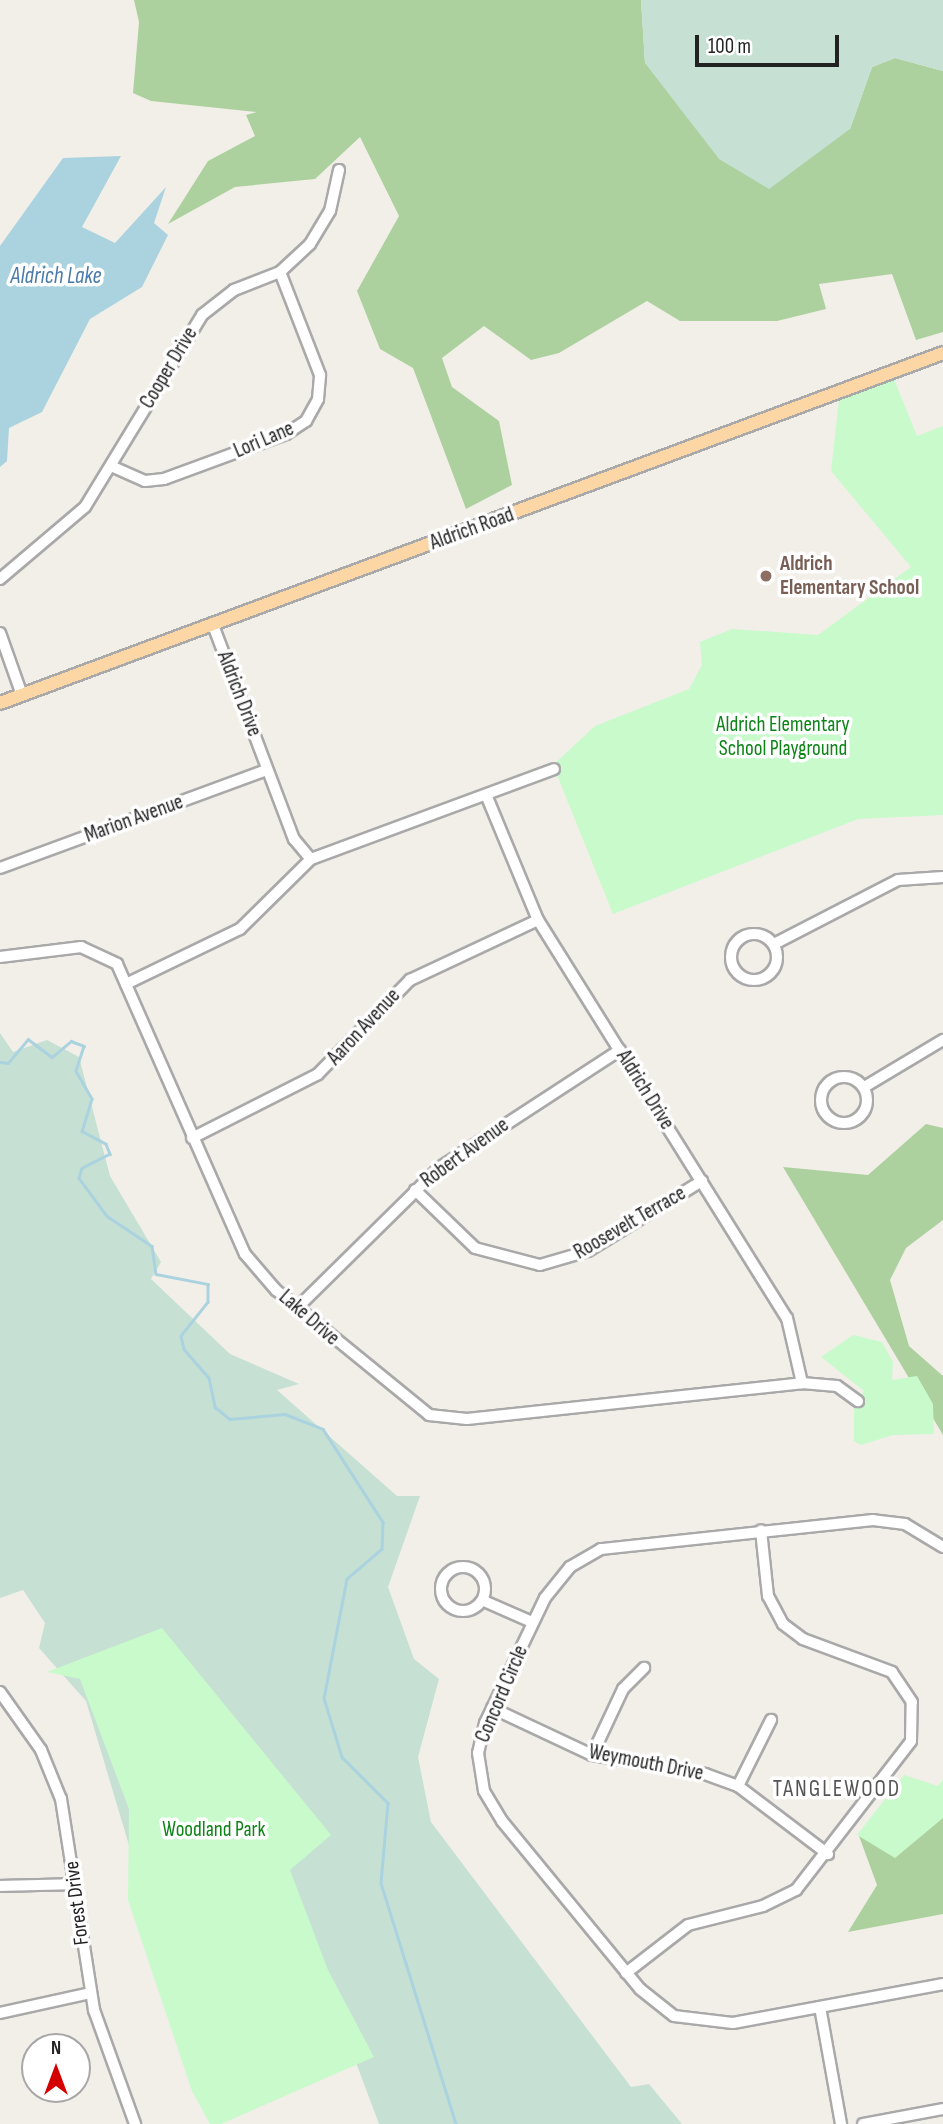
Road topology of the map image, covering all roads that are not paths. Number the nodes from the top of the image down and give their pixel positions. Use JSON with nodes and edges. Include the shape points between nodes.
{"nodes":[{"id":1,"x":340,"y":170,"type":"dead end"},
{"id":2,"x":280,"y":272,"type":"junction"},
{"id":3,"x":943,"y":353,"type":"edge"},
{"id":4,"x":111,"y":466,"type":"junction"},
{"id":5,"x":0,"y":579,"type":"edge"},
{"id":6,"x":213,"y":625,"type":"junction"},
{"id":7,"x":0,"y":633,"type":"edge"},
{"id":8,"x":22,"y":695,"type":"junction"},
{"id":9,"x":0,"y":703,"type":"edge"},
{"id":10,"x":554,"y":769,"type":"dead end"},
{"id":11,"x":267,"y":770,"type":"junction"},
{"id":12,"x":487,"y":797,"type":"junction"},
{"id":13,"x":311,"y":859,"type":"junction"},
{"id":14,"x":0,"y":868,"type":"edge"},
{"id":15,"x":943,"y":877,"type":"edge"},
{"id":16,"x":538,"y":920,"type":"junction"},
{"id":17,"x":776,"y":943,"type":"junction"},
{"id":18,"x":0,"y":957,"type":"edge"},
{"id":19,"x":126,"y":984,"type":"junction"},
{"id":20,"x":943,"y":1040,"type":"edge"},
{"id":21,"x":620,"y":1050,"type":"junction"},
{"id":22,"x":866,"y":1086,"type":"junction"},
{"id":23,"x":192,"y":1138,"type":"junction"},
{"id":24,"x":702,"y":1181,"type":"junction"},
{"id":25,"x":415,"y":1190,"type":"junction"},
{"id":26,"x":297,"y":1308,"type":"junction"},
{"id":27,"x":802,"y":1383,"type":"junction"},
{"id":28,"x":858,"y":1401,"type":"dead end"},
{"id":29,"x":761,"y":1530,"type":"junction"},
{"id":30,"x":943,"y":1547,"type":"edge"},
{"id":31,"x":484,"y":1601,"type":"junction"},
{"id":32,"x":532,"y":1622,"type":"junction"},
{"id":33,"x":644,"y":1668,"type":"dead end"},
{"id":34,"x":2,"y":1698,"type":"edge"},
{"id":35,"x":492,"y":1708,"type":"junction"},
{"id":36,"x":771,"y":1720,"type":"dead end"},
{"id":37,"x":592,"y":1755,"type":"junction"},
{"id":38,"x":738,"y":1786,"type":"junction"},
{"id":39,"x":828,"y":1854,"type":"junction"},
{"id":40,"x":75,"y":1884,"type":"junction"},
{"id":41,"x":0,"y":1886,"type":"edge"},
{"id":42,"x":626,"y":1973,"type":"junction"},
{"id":43,"x":943,"y":1984,"type":"edge"},
{"id":44,"x":91,"y":1993,"type":"junction"},
{"id":45,"x":820,"y":2007,"type":"junction"},
{"id":46,"x":0,"y":2013,"type":"edge"},
{"id":47,"x":943,"y":2109,"type":"edge"},
{"id":48,"x":135,"y":2124,"type":"edge"},
{"id":49,"x":841,"y":2124,"type":"edge"},
{"id":50,"x":863,"y":2124,"type":"edge"}],
"edges":[{"from":1,"to":2,"type":"street","name":"Cooper Drive","via":[[321,229]]},
{"from":2,"to":4,"type":"street","name":"Cooper Drive","via":[[234,290],[202,315]]},
{"from":2,"to":4,"type":"street","name":"Lori Lane","via":[[320,375],[318,399],[306,421],[286,434],[164,480],[145,481]]},
{"from":3,"to":6,"type":"main road","name":"Aldrich Road"},
{"from":4,"to":5,"type":"street","name":"Cooper Drive","via":[[79,514]]},
{"from":6,"to":8,"type":"main road","name":"Aldrich Road"},
{"from":6,"to":11,"type":"street","name":"Aldrich Drive"},
{"from":7,"to":8,"type":"street"},
{"from":8,"to":9,"type":"main road","name":"Aldrich Road"},
{"from":10,"to":12,"type":"street"},
{"from":11,"to":13,"type":"street","name":"Aldrich Drive","via":[[294,839]]},
{"from":11,"to":14,"type":"street","name":"Marion Avenue"},
{"from":12,"to":13,"type":"street"},
{"from":12,"to":16,"type":"street","name":"Aldrich Drive"},
{"from":13,"to":19,"type":"street","via":[[240,929]]},
{"from":15,"to":17,"type":"street","via":[[898,880]]},
{"from":16,"to":21,"type":"street","name":"Aldrich Drive"},
{"from":16,"to":23,"type":"street","name":"Aaron Avenue","via":[[410,980],[318,1074]]},
{"from":17,"to":17,"type":"street","via":[[776,962],[766,977],[750,980],[736,973],[731,952],[739,938],[760,934]]},
{"from":18,"to":19,"type":"street","name":"Lake Drive","via":[[93,948],[117,964]]},
{"from":19,"to":23,"type":"street","name":"Lake Drive"},
{"from":20,"to":22,"type":"street"},
{"from":21,"to":24,"type":"street","name":"Aldrich Drive"},
{"from":21,"to":25,"type":"street","name":"Robert Avenue","via":[[462,1150]]},
{"from":22,"to":22,"type":"street","via":[[865,1109],[855,1121],[837,1122],[823,1111],[822,1091],[831,1081],[845,1077]]},
{"from":23,"to":26,"type":"street","name":"Lake Drive","via":[[245,1254]]},
{"from":24,"to":25,"type":"street","name":"Roosevelt Terrace","via":[[588,1251],[540,1265],[475,1248]]},
{"from":24,"to":27,"type":"street","name":"Aldrich Drive","via":[[787,1318]]},
{"from":25,"to":26,"type":"street","name":"Robert Avenue"},
{"from":26,"to":27,"type":"street","name":"Lake Drive","via":[[407,1402],[442,1419]]},
{"from":27,"to":28,"type":"street","name":"Lake Drive","via":[[837,1386]]},
{"from":29,"to":30,"type":"street","name":"Concord Circle","via":[[885,1520],[916,1529]]},
{"from":29,"to":32,"type":"street","name":"Concord Circle","via":[[601,1549],[563,1573]]},
{"from":29,"to":39,"type":"street","via":[[768,1595],[783,1624],[803,1639],[883,1666],[912,1702],[914,1731],[905,1756]]},
{"from":31,"to":31,"type":"street","via":[[483,1580],[472,1569],[452,1570],[442,1581],[442,1597],[454,1610]]},
{"from":31,"to":32,"type":"street"},
{"from":32,"to":35,"type":"street","name":"Concord Circle"},
{"from":33,"to":37,"type":"street","via":[[623,1689]]},
{"from":34,"to":40,"type":"street","name":"Forest Drive","via":[[41,1750],[61,1799]]},
{"from":35,"to":37,"type":"street","name":"Weymouth Drive"},
{"from":35,"to":42,"type":"street","name":"Concord Circle","via":[[478,1753],[489,1802]]},
{"from":36,"to":38,"type":"street"},
{"from":37,"to":38,"type":"street","name":"Weymouth Drive","via":[[705,1774]]},
{"from":38,"to":39,"type":"street","name":"Weymouth Drive"},
{"from":39,"to":42,"type":"street","via":[[782,1898],[688,1925]]},
{"from":40,"to":41,"type":"street"},
{"from":40,"to":44,"type":"street","name":"Forest Drive"},
{"from":42,"to":45,"type":"street","name":"Concord Circle","via":[[659,2006],[696,2023],[722,2025]]},
{"from":43,"to":45,"type":"street"},
{"from":44,"to":46,"type":"street"},
{"from":44,"to":48,"type":"street","name":"Forest Drive"},
{"from":45,"to":49,"type":"street"},
{"from":47,"to":50,"type":"street"}]}
